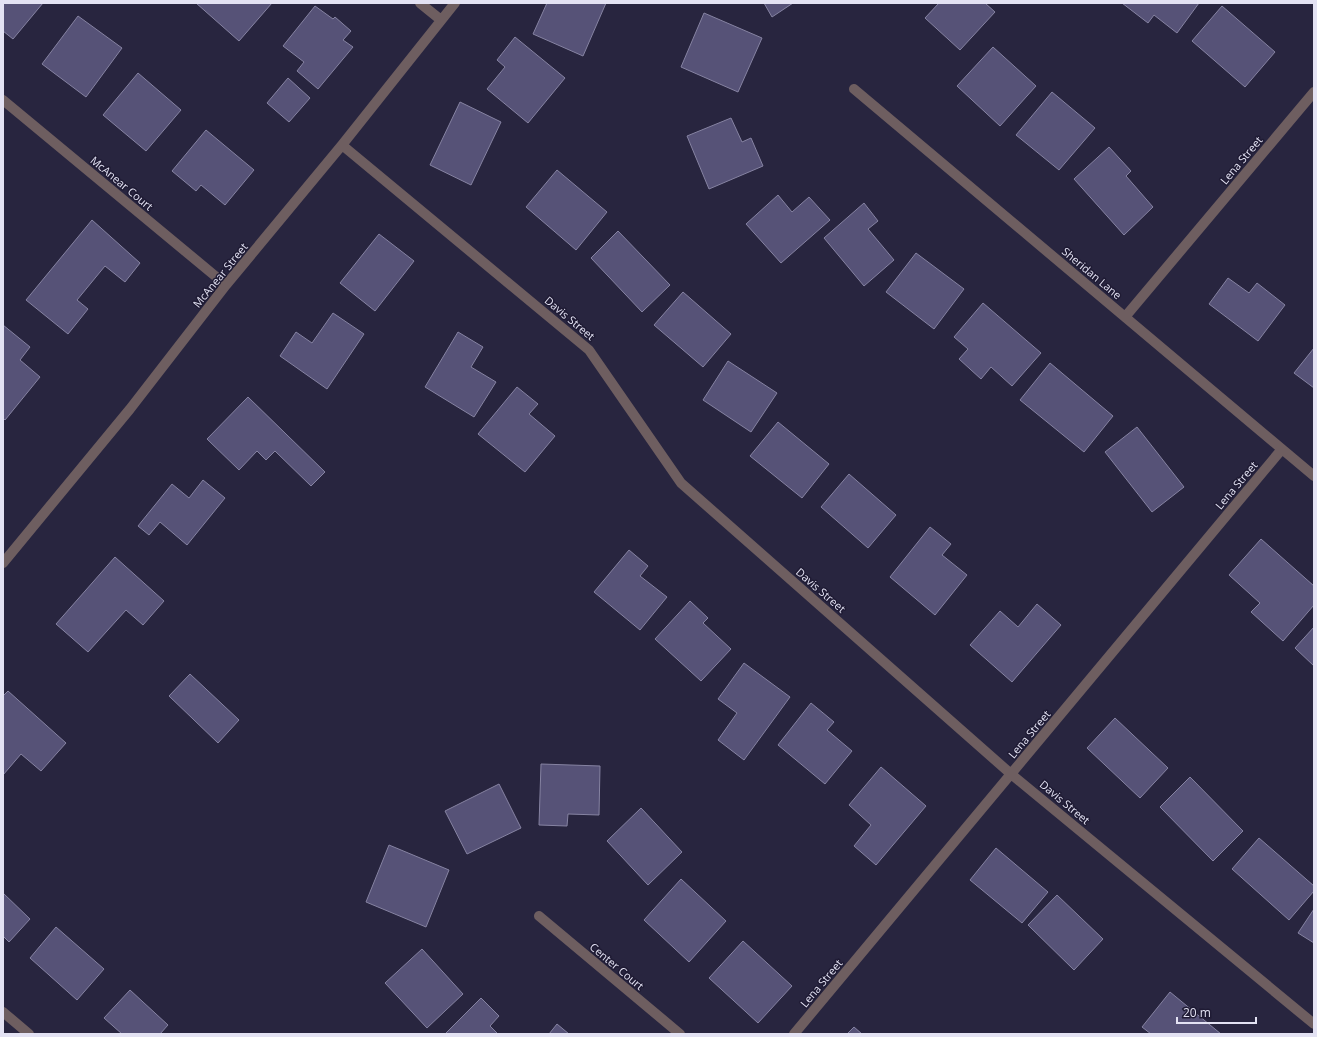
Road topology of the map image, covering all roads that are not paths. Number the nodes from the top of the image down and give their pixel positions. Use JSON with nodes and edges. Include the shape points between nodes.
{"nodes":[{"id":1,"x":420,"y":3,"type":"edge"},
{"id":2,"x":455,"y":3,"type":"edge"},
{"id":3,"x":441,"y":20,"type":"junction"},
{"id":4,"x":854,"y":89,"type":"dead end"},
{"id":5,"x":1314,"y":92,"type":"edge"},
{"id":6,"x":3,"y":100,"type":"edge"},
{"id":7,"x":342,"y":145,"type":"junction"},
{"id":8,"x":226,"y":285,"type":"junction"},
{"id":9,"x":1125,"y":317,"type":"junction"},
{"id":10,"x":1282,"y":449,"type":"junction"},
{"id":11,"x":1314,"y":476,"type":"edge"},
{"id":12,"x":3,"y":563,"type":"edge"},
{"id":13,"x":1012,"y":774,"type":"junction"},
{"id":14,"x":539,"y":916,"type":"dead end"},
{"id":15,"x":3,"y":1012,"type":"edge"},
{"id":16,"x":1314,"y":1024,"type":"edge"},
{"id":17,"x":29,"y":1034,"type":"edge"},
{"id":18,"x":680,"y":1034,"type":"edge"},
{"id":19,"x":794,"y":1034,"type":"edge"}],
"edges":[{"from":1,"to":3,"type":"street"},
{"from":2,"to":3,"type":"street","name":"McAnear Street"},
{"from":3,"to":7,"type":"street","name":"McAnear Street"},
{"from":4,"to":9,"type":"street","name":"Sheridan Lane"},
{"from":5,"to":9,"type":"street","name":"Lena Street"},
{"from":6,"to":8,"type":"street","name":"McAnear Court"},
{"from":7,"to":8,"type":"street","name":"McAnear Street"},
{"from":7,"to":13,"type":"street","name":"Davis Street","via":[[589,350],[681,483]]},
{"from":8,"to":12,"type":"street","name":"McAnear Street","via":[[125,415]]},
{"from":9,"to":10,"type":"street","name":"Sheridan Lane"},
{"from":10,"to":11,"type":"street","name":"Sheridan Lane"},
{"from":10,"to":13,"type":"street","name":"Lena Street"},
{"from":13,"to":16,"type":"street","name":"Davis Street"},
{"from":13,"to":19,"type":"street","name":"Lena Street"},
{"from":14,"to":18,"type":"street","name":"Center Court"},
{"from":15,"to":17,"type":"street"}]}
